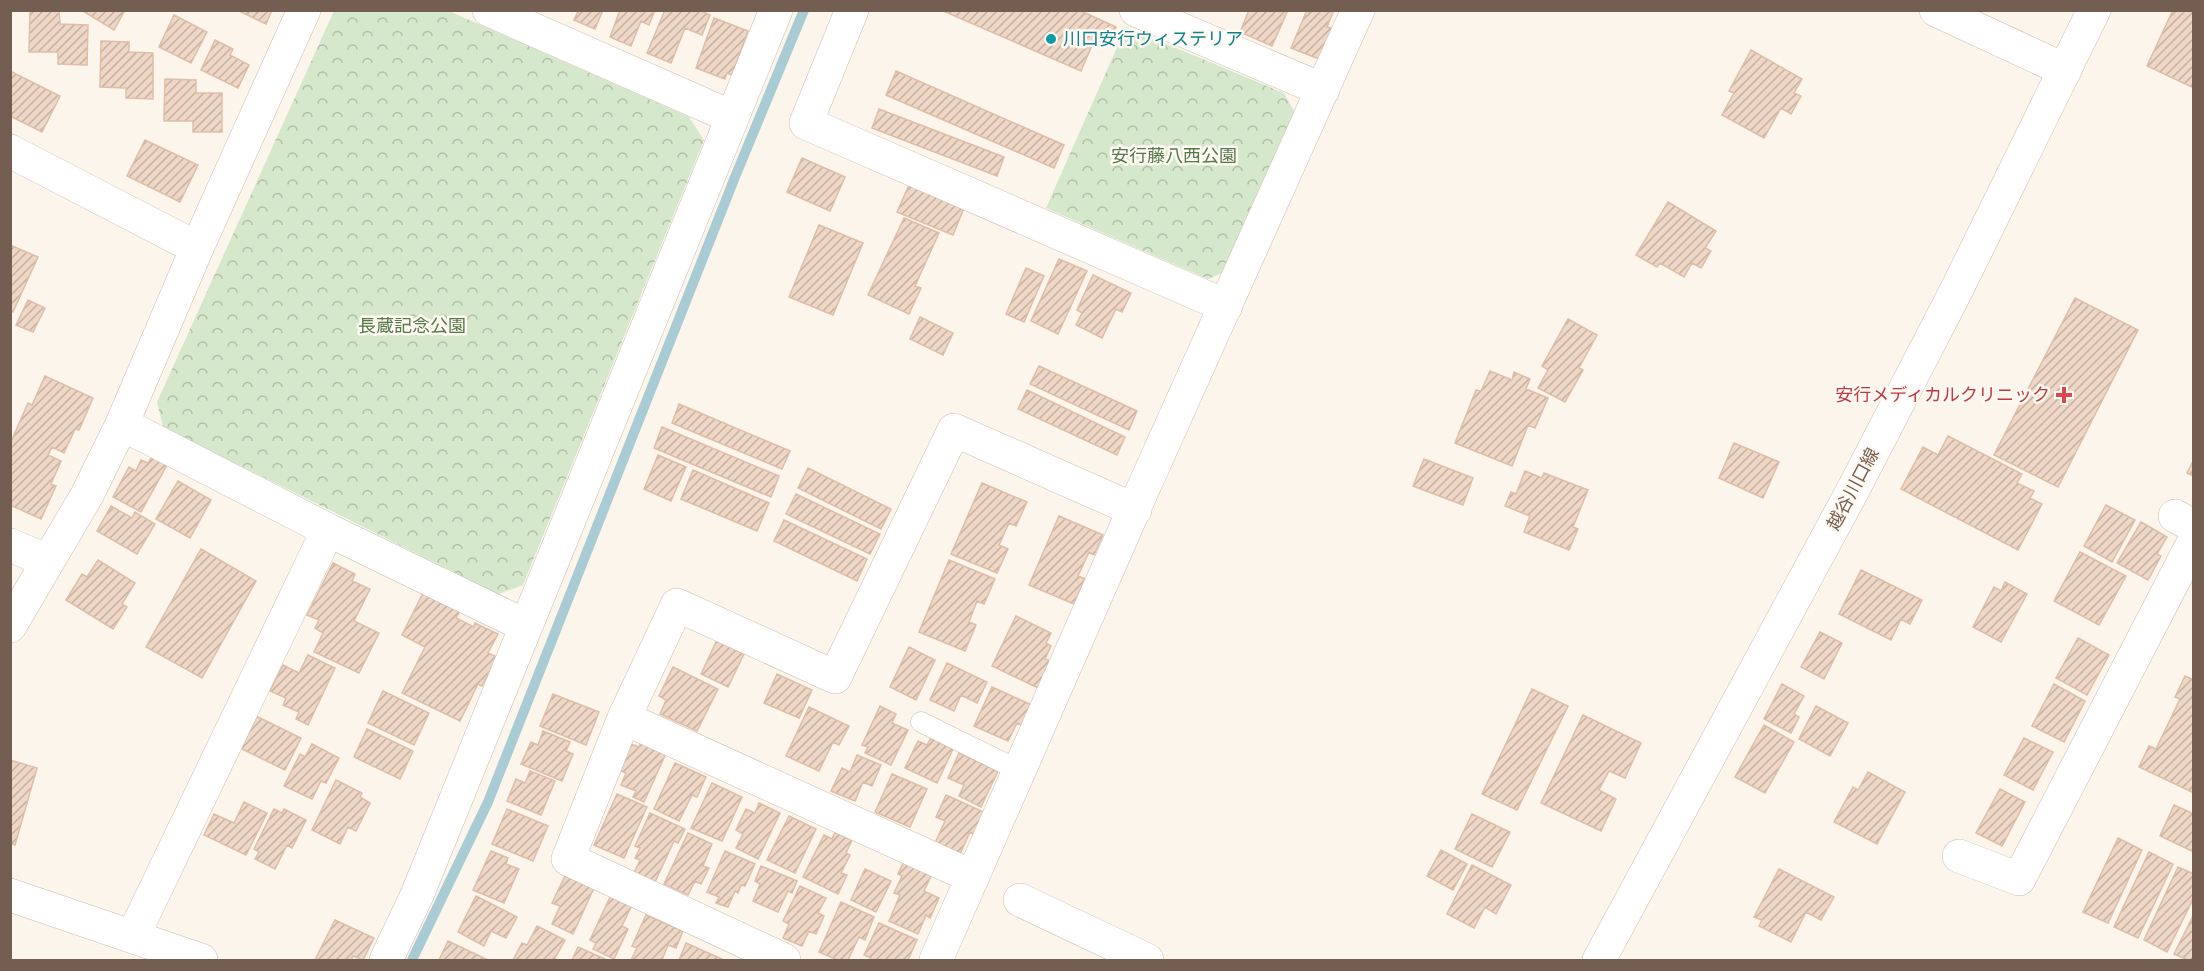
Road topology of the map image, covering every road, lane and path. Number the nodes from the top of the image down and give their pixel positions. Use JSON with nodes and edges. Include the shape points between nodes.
{"nodes":[{"id":1,"x":304,"y":10,"type":"edge"},
{"id":2,"x":489,"y":10,"type":"edge"},
{"id":3,"x":776,"y":10,"type":"edge"},
{"id":4,"x":852,"y":10,"type":"edge"},
{"id":5,"x":1136,"y":10,"type":"edge"},
{"id":6,"x":1358,"y":10,"type":"edge"},
{"id":7,"x":1936,"y":10,"type":"edge"},
{"id":8,"x":2094,"y":10,"type":"edge"},
{"id":9,"x":2065,"y":70,"type":"junction"},
{"id":10,"x":1323,"y":90,"type":"junction"},
{"id":11,"x":732,"y":117,"type":"junction"},
{"id":12,"x":10,"y":152,"type":"edge"},
{"id":13,"x":197,"y":248,"type":"junction"},
{"id":14,"x":1226,"y":306,"type":"junction"},
{"id":15,"x":123,"y":424,"type":"junction"},
{"id":16,"x":1135,"y":510,"type":"junction"},
{"id":17,"x":2187,"y":528,"type":"edge"},
{"id":18,"x":328,"y":530,"type":"junction"},
{"id":19,"x":10,"y":545,"type":"edge"},
{"id":20,"x":47,"y":561,"type":"junction"},
{"id":21,"x":10,"y":626,"type":"edge"},
{"id":22,"x":526,"y":626,"type":"junction"},
{"id":23,"x":624,"y":718,"type":"junction"},
{"id":24,"x":921,"y":722,"type":"dead end"},
{"id":25,"x":1020,"y":771,"type":"junction"},
{"id":26,"x":1959,"y":856,"type":"dead end"},
{"id":27,"x":973,"y":877,"type":"junction"},
{"id":28,"x":10,"y":895,"type":"edge"},
{"id":29,"x":1020,"y":900,"type":"dead end"},
{"id":30,"x":133,"y":936,"type":"junction"},
{"id":31,"x":201,"y":960,"type":"edge"},
{"id":32,"x":386,"y":960,"type":"edge"},
{"id":33,"x":784,"y":960,"type":"edge"},
{"id":34,"x":936,"y":960,"type":"edge"},
{"id":35,"x":1148,"y":960,"type":"edge"},
{"id":36,"x":1599,"y":960,"type":"edge"}],
"edges":[{"from":1,"to":13,"type":"street"},
{"from":2,"to":11,"type":"street"},
{"from":3,"to":11,"type":"street"},
{"from":4,"to":14,"type":"street","via":[[806,123]]},
{"from":5,"to":10,"type":"street"},
{"from":6,"to":10,"type":"street"},
{"from":7,"to":9,"type":"street"},
{"from":8,"to":9,"type":"street","name":"越谷川口線"},
{"from":9,"to":36,"type":"street","name":"越谷川口線","via":[[1865,467]]},
{"from":10,"to":14,"type":"street"},
{"from":11,"to":22,"type":"street"},
{"from":12,"to":13,"type":"street"},
{"from":13,"to":15,"type":"street"},
{"from":14,"to":16,"type":"street"},
{"from":15,"to":18,"type":"street"},
{"from":15,"to":20,"type":"street"},
{"from":16,"to":23,"type":"street","via":[[954,430],[835,677],[677,605]]},
{"from":16,"to":25,"type":"street"},
{"from":17,"to":26,"type":"street","via":[[2019,879]]},
{"from":18,"to":22,"type":"street"},
{"from":18,"to":30,"type":"street"},
{"from":19,"to":20,"type":"street"},
{"from":20,"to":21,"type":"street"},
{"from":22,"to":32,"type":"street","via":[[417,895]]},
{"from":23,"to":27,"type":"street"},
{"from":23,"to":33,"type":"street","via":[[568,860]]},
{"from":24,"to":25,"type":"lane"},
{"from":25,"to":27,"type":"street"},
{"from":27,"to":34,"type":"street"},
{"from":28,"to":30,"type":"street"},
{"from":29,"to":35,"type":"street"},
{"from":30,"to":31,"type":"street"}]}
